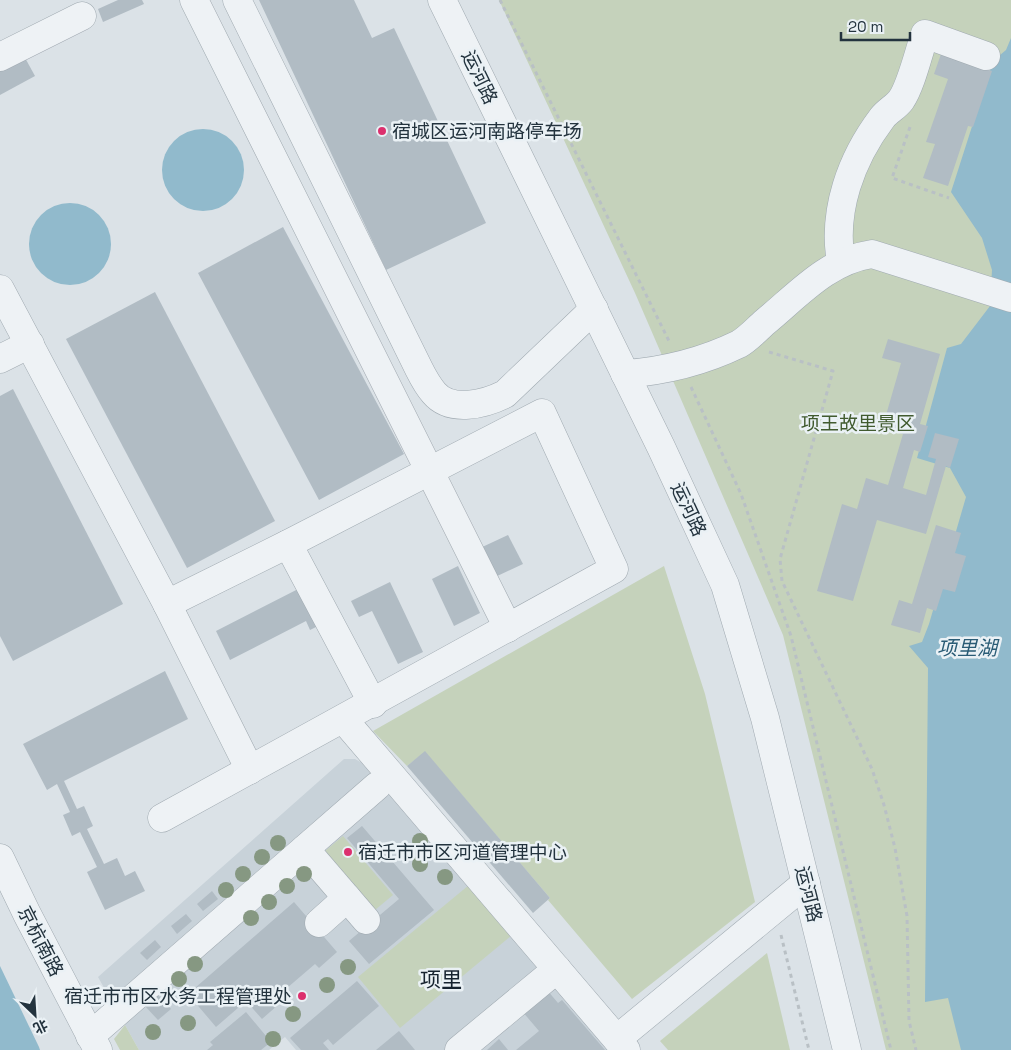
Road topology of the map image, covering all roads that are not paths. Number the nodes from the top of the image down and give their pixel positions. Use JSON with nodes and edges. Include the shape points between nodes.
{"nodes":[{"id":1,"x":194,"y":0,"type":"edge"},
{"id":2,"x":237,"y":0,"type":"edge"},
{"id":3,"x":442,"y":0,"type":"edge"},
{"id":4,"x":82,"y":16,"type":"dead end"},
{"id":5,"x":986,"y":56,"type":"dead end"},
{"id":6,"x":0,"y":58,"type":"edge"},
{"id":7,"x":841,"y":262,"type":"junction"},
{"id":8,"x":0,"y":289,"type":"edge"},
{"id":9,"x":1011,"y":298,"type":"edge"},
{"id":10,"x":594,"y":309,"type":"junction"},
{"id":11,"x":30,"y":344,"type":"junction"},
{"id":12,"x":0,"y":359,"type":"edge"},
{"id":13,"x":625,"y":374,"type":"junction"},
{"id":14,"x":429,"y":472,"type":"junction"},
{"id":15,"x":288,"y":544,"type":"junction"},
{"id":16,"x":167,"y":604,"type":"junction"},
{"id":17,"x":508,"y":628,"type":"junction"},
{"id":18,"x":373,"y":704,"type":"junction"},
{"id":19,"x":344,"y":720,"type":"junction"},
{"id":20,"x":250,"y":770,"type":"junction"},
{"id":21,"x":376,"y":786,"type":"dead end"},
{"id":22,"x":162,"y":818,"type":"dead end"},
{"id":23,"x":305,"y":849,"type":"junction"},
{"id":24,"x":0,"y":858,"type":"edge"},
{"id":25,"x":806,"y":883,"type":"junction"},
{"id":26,"x":347,"y":898,"type":"junction"},
{"id":27,"x":366,"y":920,"type":"dead end"},
{"id":28,"x":319,"y":923,"type":"dead end"},
{"id":29,"x":557,"y":969,"type":"junction"},
{"id":30,"x":94,"y":1043,"type":"edge"},
{"id":31,"x":622,"y":1044,"type":"edge"},
{"id":32,"x":459,"y":1050,"type":"edge"},
{"id":33,"x":847,"y":1050,"type":"edge"}],
"edges":[{"from":1,"to":14,"type":"street"},
{"from":2,"to":10,"type":"street","via":[[418,369],[434,394],[451,404],[490,401],[505,394]]},
{"from":3,"to":10,"type":"street","name":"运河路"},
{"from":4,"to":6,"type":"street"},
{"from":5,"to":7,"type":"street","via":[[925,34],[901,100],[882,118],[867,140],[849,178],[838,227]]},
{"from":7,"to":9,"type":"street","via":[[872,254]]},
{"from":7,"to":13,"type":"street","via":[[830,267],[740,343],[681,365],[655,372]]},
{"from":8,"to":11,"type":"street"},
{"from":10,"to":13,"type":"street","name":"运河路"},
{"from":11,"to":12,"type":"street"},
{"from":11,"to":16,"type":"street"},
{"from":13,"to":25,"type":"street","name":"运河路","via":[[724,585],[765,718]]},
{"from":14,"to":15,"type":"street"},
{"from":14,"to":17,"type":"street"},
{"from":14,"to":17,"type":"street","via":[[542,413],[614,569]]},
{"from":15,"to":16,"type":"street"},
{"from":15,"to":18,"type":"street"},
{"from":16,"to":20,"type":"street"},
{"from":17,"to":18,"type":"street"},
{"from":18,"to":19,"type":"street"},
{"from":19,"to":20,"type":"street"},
{"from":19,"to":29,"type":"street"},
{"from":20,"to":22,"type":"street"},
{"from":21,"to":23,"type":"street"},
{"from":23,"to":26,"type":"street"},
{"from":23,"to":30,"type":"street"},
{"from":24,"to":30,"type":"street","name":"京杭南路"},
{"from":25,"to":31,"type":"street"},
{"from":25,"to":33,"type":"street","name":"运河路"},
{"from":26,"to":27,"type":"street"},
{"from":26,"to":28,"type":"street"},
{"from":29,"to":31,"type":"street"},
{"from":29,"to":32,"type":"street"}]}
